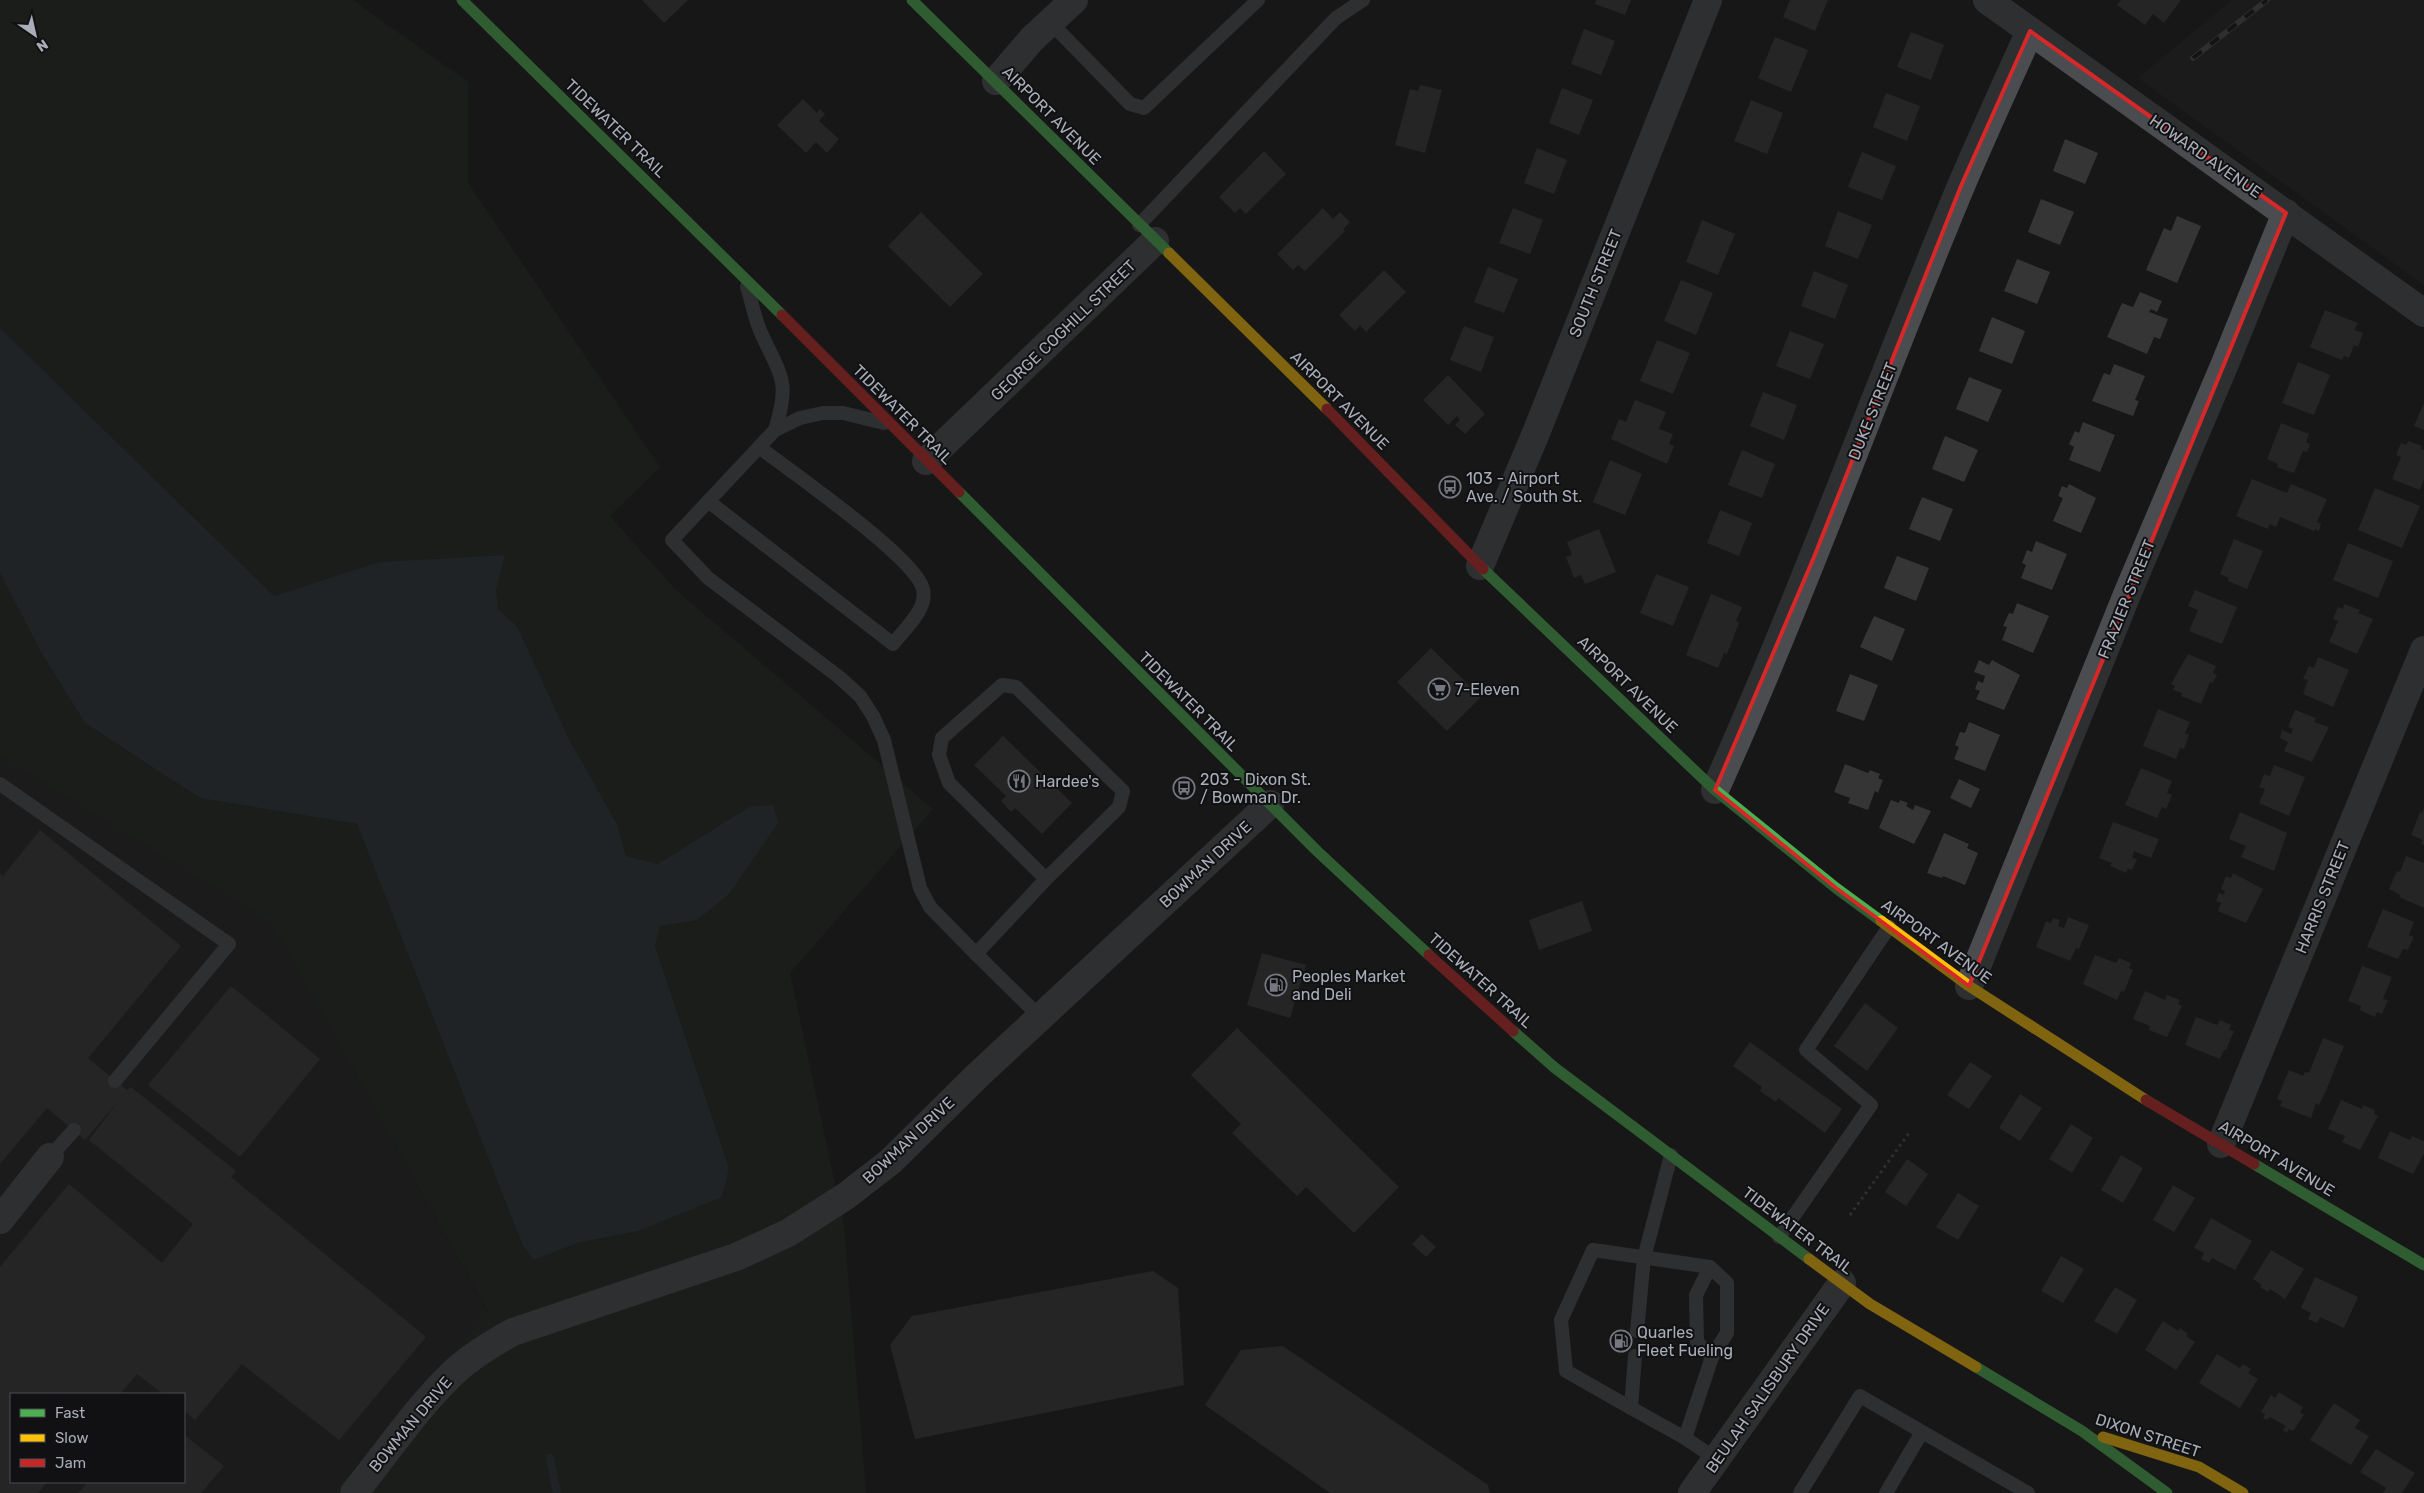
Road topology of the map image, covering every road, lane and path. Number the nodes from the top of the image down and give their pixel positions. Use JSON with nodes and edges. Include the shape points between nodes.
{"nodes":[{"id":1,"x":462,"y":0,"type":"edge"},
{"id":2,"x":912,"y":0,"type":"edge"},
{"id":3,"x":1074,"y":0,"type":"edge"},
{"id":4,"x":1258,"y":0,"type":"edge"},
{"id":5,"x":1363,"y":0,"type":"edge"},
{"id":6,"x":1708,"y":0,"type":"edge"},
{"id":7,"x":1987,"y":0,"type":"edge"},
{"id":8,"x":1050,"y":22,"type":"junction"},
{"id":9,"x":2030,"y":31,"type":"junction"},
{"id":10,"x":996,"y":81,"type":"junction"},
{"id":11,"x":2286,"y":213,"type":"junction"},
{"id":12,"x":1147,"y":233,"type":"junction"},
{"id":13,"x":744,"y":277,"type":"junction"},
{"id":14,"x":2424,"y":313,"type":"edge"},
{"id":15,"x":890,"y":424,"type":"junction"},
{"id":16,"x":775,"y":430,"type":"junction"},
{"id":17,"x":759,"y":447,"type":"junction"},
{"id":18,"x":926,"y":461,"type":"junction"},
{"id":19,"x":708,"y":501,"type":"junction"},
{"id":20,"x":1480,"y":566,"type":"junction"},
{"id":21,"x":2424,"y":650,"type":"edge"},
{"id":22,"x":0,"y":784,"type":"edge"},
{"id":23,"x":1715,"y":790,"type":"junction"},
{"id":24,"x":1270,"y":804,"type":"junction"},
{"id":25,"x":1046,"y":879,"type":"junction"},
{"id":26,"x":1889,"y":927,"type":"junction"},
{"id":27,"x":976,"y":954,"type":"junction"},
{"id":28,"x":1969,"y":986,"type":"junction"},
{"id":29,"x":1040,"y":1017,"type":"junction"},
{"id":30,"x":115,"y":1081,"type":"dead end"},
{"id":31,"x":74,"y":1130,"type":"dead end"},
{"id":32,"x":1910,"y":1133,"type":"dead end"},
{"id":33,"x":2220,"y":1144,"type":"junction"},
{"id":34,"x":1671,"y":1155,"type":"junction"},
{"id":35,"x":50,"y":1157,"type":"joint"},
{"id":36,"x":1850,"y":1215,"type":"dead end"},
{"id":37,"x":0,"y":1220,"type":"edge"},
{"id":38,"x":1779,"y":1237,"type":"junction"},
{"id":39,"x":1644,"y":1258,"type":"junction"},
{"id":40,"x":2424,"y":1265,"type":"edge"},
{"id":41,"x":1710,"y":1267,"type":"junction"},
{"id":42,"x":1842,"y":1283,"type":"junction"},
{"id":43,"x":1637,"y":1331,"type":"dead end"},
{"id":44,"x":1635,"y":1356,"type":"dead end"},
{"id":45,"x":1712,"y":1357,"type":"junction"},
{"id":46,"x":1631,"y":1408,"type":"junction"},
{"id":47,"x":2082,"y":1431,"type":"junction"},
{"id":48,"x":1922,"y":1432,"type":"junction"},
{"id":49,"x":1685,"y":1438,"type":"junction"},
{"id":50,"x":1716,"y":1459,"type":"junction"},
{"id":51,"x":354,"y":1493,"type":"edge"},
{"id":52,"x":1692,"y":1493,"type":"edge"},
{"id":53,"x":1800,"y":1493,"type":"edge"},
{"id":54,"x":1886,"y":1493,"type":"edge"},
{"id":55,"x":2028,"y":1493,"type":"edge"},
{"id":56,"x":2167,"y":1493,"type":"edge"},
{"id":57,"x":2243,"y":1493,"type":"edge"}],
"edges":[{"from":1,"to":13,"type":"main road","name":"TIDEWATER TRAIL"},
{"from":2,"to":10,"type":"main road","name":"AIRPORT AVENUE"},
{"from":3,"to":8,"type":"street"},
{"from":4,"to":8,"type":"lane","via":[[1144,108],[1130,104]]},
{"from":5,"to":12,"type":"lane","via":[[1336,18]]},
{"from":6,"to":20,"type":"street","name":"SOUTH STREET"},
{"from":7,"to":9,"type":"street","name":"HOWARD AVENUE"},
{"from":8,"to":10,"type":"street"},
{"from":9,"to":11,"type":"street","name":"HOWARD AVENUE"},
{"from":9,"to":23,"type":"street","name":"DUKE STREET","via":[[1961,186],[1814,557]]},
{"from":10,"to":12,"type":"main road","name":"AIRPORT AVENUE"},
{"from":11,"to":14,"type":"street","name":"HOWARD AVENUE"},
{"from":11,"to":28,"type":"street","name":"FRAZIER STREET"},
{"from":12,"to":18,"type":"street","name":"GEORGE COGHILL STREET","via":[[971,419]]},
{"from":12,"to":20,"type":"main road","name":"AIRPORT AVENUE","via":[[1320,402]]},
{"from":13,"to":15,"type":"main road","name":"TIDEWATER TRAIL"},
{"from":13,"to":16,"type":"lane","via":[[761,333],[783,382],[783,403]]},
{"from":15,"to":16,"type":"lane","via":[[823,413],[800,418]]},
{"from":15,"to":18,"type":"main road","name":"TIDEWATER TRAIL"},
{"from":16,"to":17,"type":"lane"},
{"from":17,"to":19,"type":"lane"},
{"from":17,"to":19,"type":"lane","via":[[870,531],[914,572],[923,589],[922,606],[893,644]]},
{"from":18,"to":24,"type":"main road","name":"TIDEWATER TRAIL"},
{"from":19,"to":27,"type":"lane","via":[[672,540],[708,578],[860,696],[884,740],[920,888],[930,907]]},
{"from":20,"to":23,"type":"main road","name":"AIRPORT AVENUE"},
{"from":21,"to":33,"type":"street","name":"HARRIS STREET"},
{"from":22,"to":30,"type":"lane","via":[[229,944]]},
{"from":23,"to":26,"type":"main road","name":"AIRPORT AVENUE"},
{"from":24,"to":29,"type":"street","name":"BOWMAN DRIVE"},
{"from":24,"to":34,"type":"main road","name":"TIDEWATER TRAIL","via":[[1322,856],[1555,1068]]},
{"from":25,"to":25,"type":"lane","via":[[1119,806],[1123,791],[1016,687],[1002,685],[942,738],[939,755],[949,783]]},
{"from":25,"to":27,"type":"lane"},
{"from":26,"to":28,"type":"main road","name":"AIRPORT AVENUE"},
{"from":26,"to":38,"type":"lane","via":[[1806,1050],[1870,1105]]},
{"from":27,"to":29,"type":"lane"},
{"from":28,"to":33,"type":"main road","name":"AIRPORT AVENUE","via":[[2114,1082]]},
{"from":29,"to":51,"type":"street","name":"BOWMAN DRIVE","via":[[891,1161],[846,1196],[788,1232],[736,1257],[513,1332],[480,1350],[431,1396]]},
{"from":31,"to":35,"type":"lane"},
{"from":32,"to":36,"type":"path"},
{"from":33,"to":40,"type":"main road","name":"AIRPORT AVENUE"},
{"from":34,"to":38,"type":"main road","name":"TIDEWATER TRAIL"},
{"from":34,"to":39,"type":"lane"},
{"from":35,"to":37,"type":"street"},
{"from":38,"to":42,"type":"main road","name":"TIDEWATER TRAIL"},
{"from":39,"to":41,"type":"lane"},
{"from":39,"to":43,"type":"lane"},
{"from":39,"to":46,"type":"lane","via":[[1593,1250],[1561,1320],[1566,1371]]},
{"from":41,"to":45,"type":"lane","via":[[1696,1295],[1696,1324],[1697,1342]]},
{"from":41,"to":45,"type":"lane","via":[[1727,1283],[1727,1333]]},
{"from":42,"to":47,"type":"main road","name":"TIDEWATER TRAIL","via":[[1870,1304]]},
{"from":42,"to":50,"type":"street","name":"BEULAH SALISBURY DRIVE"},
{"from":44,"to":46,"type":"lane"},
{"from":45,"to":49,"type":"lane"},
{"from":46,"to":49,"type":"lane"},
{"from":47,"to":56,"type":"main road","name":"DIXON STREET"},
{"from":47,"to":57,"type":"main road","name":"DIXON STREET","via":[[2199,1467]]},
{"from":48,"to":53,"type":"lane","via":[[1860,1396]]},
{"from":48,"to":54,"type":"lane"},
{"from":48,"to":55,"type":"lane"},
{"from":49,"to":50,"type":"lane"},
{"from":50,"to":52,"type":"street","name":"BEULAH SALISBURY DRIVE"}]}
